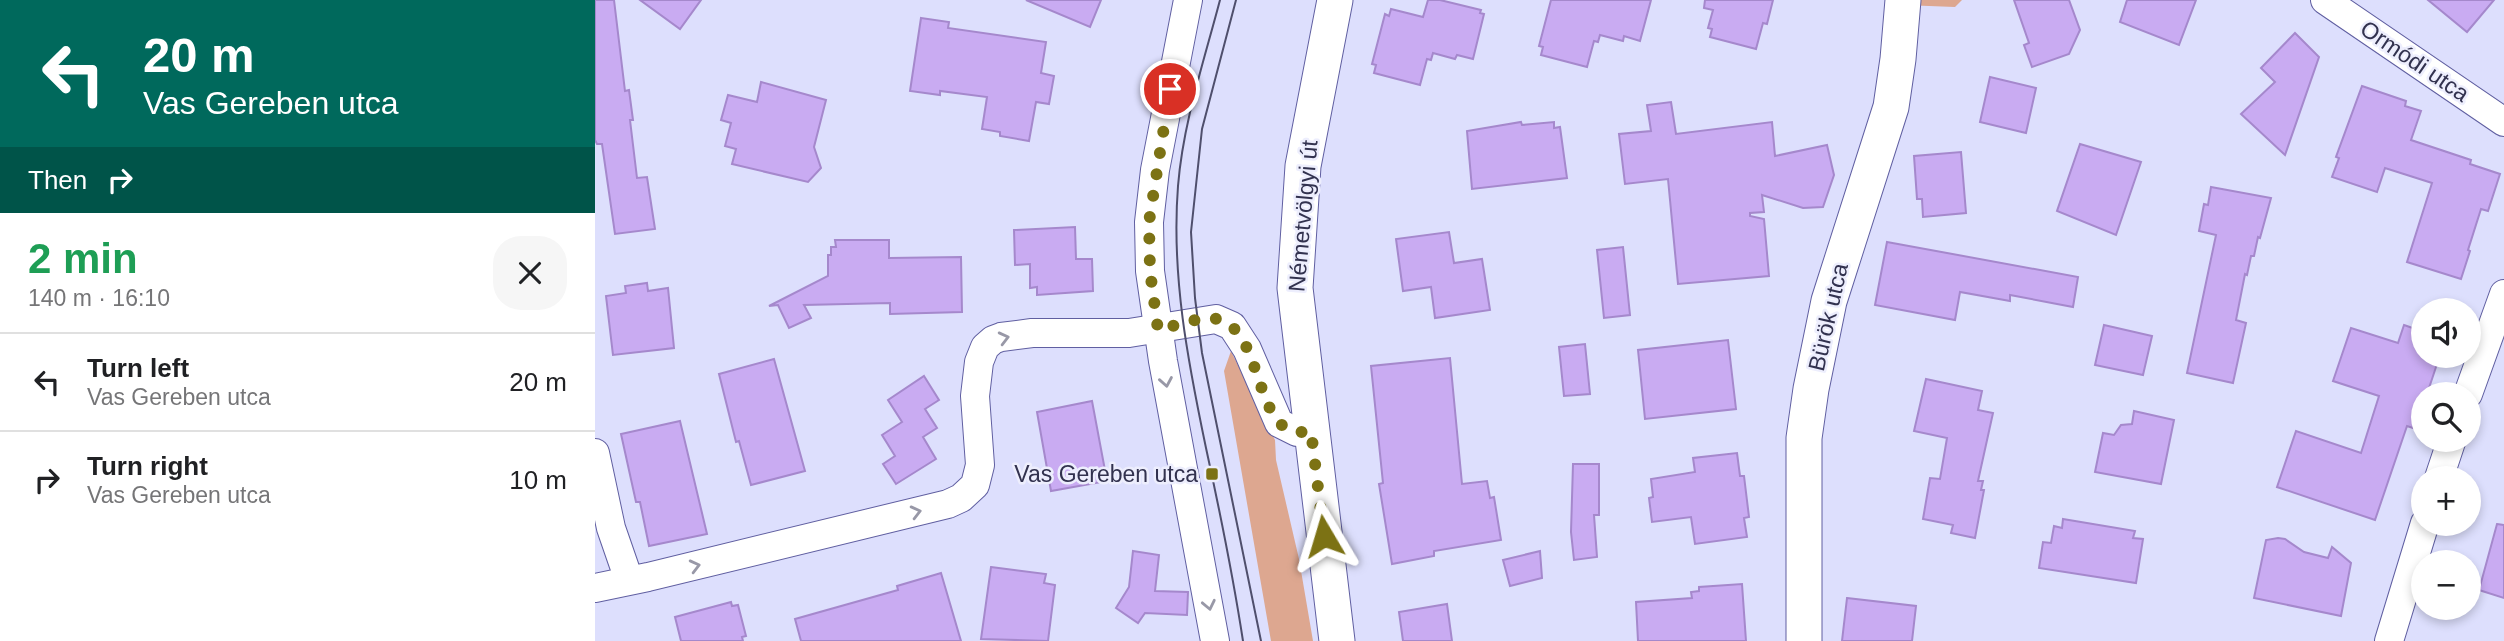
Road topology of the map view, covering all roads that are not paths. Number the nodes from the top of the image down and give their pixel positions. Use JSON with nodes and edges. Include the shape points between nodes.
{"nodes":[{"id":1,"x":1188,"y":0,"type":"edge"},
{"id":2,"x":1335,"y":0,"type":"edge"},
{"id":3,"x":1903,"y":0,"type":"edge"},
{"id":4,"x":2326,"y":0,"type":"edge"},
{"id":5,"x":2504,"y":122,"type":"edge"},
{"id":6,"x":2504,"y":294,"type":"edge"},
{"id":7,"x":1158,"y":330,"type":"junction"},
{"id":8,"x":2472,"y":382,"type":"edge"},
{"id":9,"x":1311,"y":431,"type":"junction"},
{"id":10,"x":595,"y":453,"type":"edge"},
{"id":11,"x":2421,"y":536,"type":"edge"},
{"id":12,"x":629,"y":580,"type":"junction"},
{"id":13,"x":595,"y":587,"type":"edge"},
{"id":14,"x":1215,"y":641,"type":"edge"},
{"id":15,"x":1337,"y":641,"type":"edge"},
{"id":16,"x":1804,"y":641,"type":"edge"},
{"id":17,"x":2389,"y":641,"type":"edge"}],
"edges":[{"from":1,"to":7,"type":"street","via":[[1149,222]]},
{"from":2,"to":9,"type":"street","name":"Németvölgyi út","via":[[1303,166],[1294,288]]},
{"from":3,"to":16,"type":"street","name":"Bürök utca","via":[[1891,107],[1829,301],[1811,389],[1804,438]]},
{"from":4,"to":5,"type":"street","name":"Ormódi utca"},
{"from":6,"to":8,"type":"street"},
{"from":7,"to":9,"type":"street","via":[[1216,319],[1232,326],[1279,423],[1297,432]]},
{"from":12,"to":7,"type":"street","one_way":true,"via":[[961,498],[975,485],[980,465],[975,396],[979,362],[993,340],[1032,333]]},
{"from":7,"to":14,"type":"street","one_way":true},
{"from":9,"to":15,"type":"street","name":"Németvölgyi út"},
{"from":10,"to":12,"type":"street","via":[[611,528]]},
{"from":11,"to":17,"type":"street"},
{"from":12,"to":13,"type":"street"}]}
